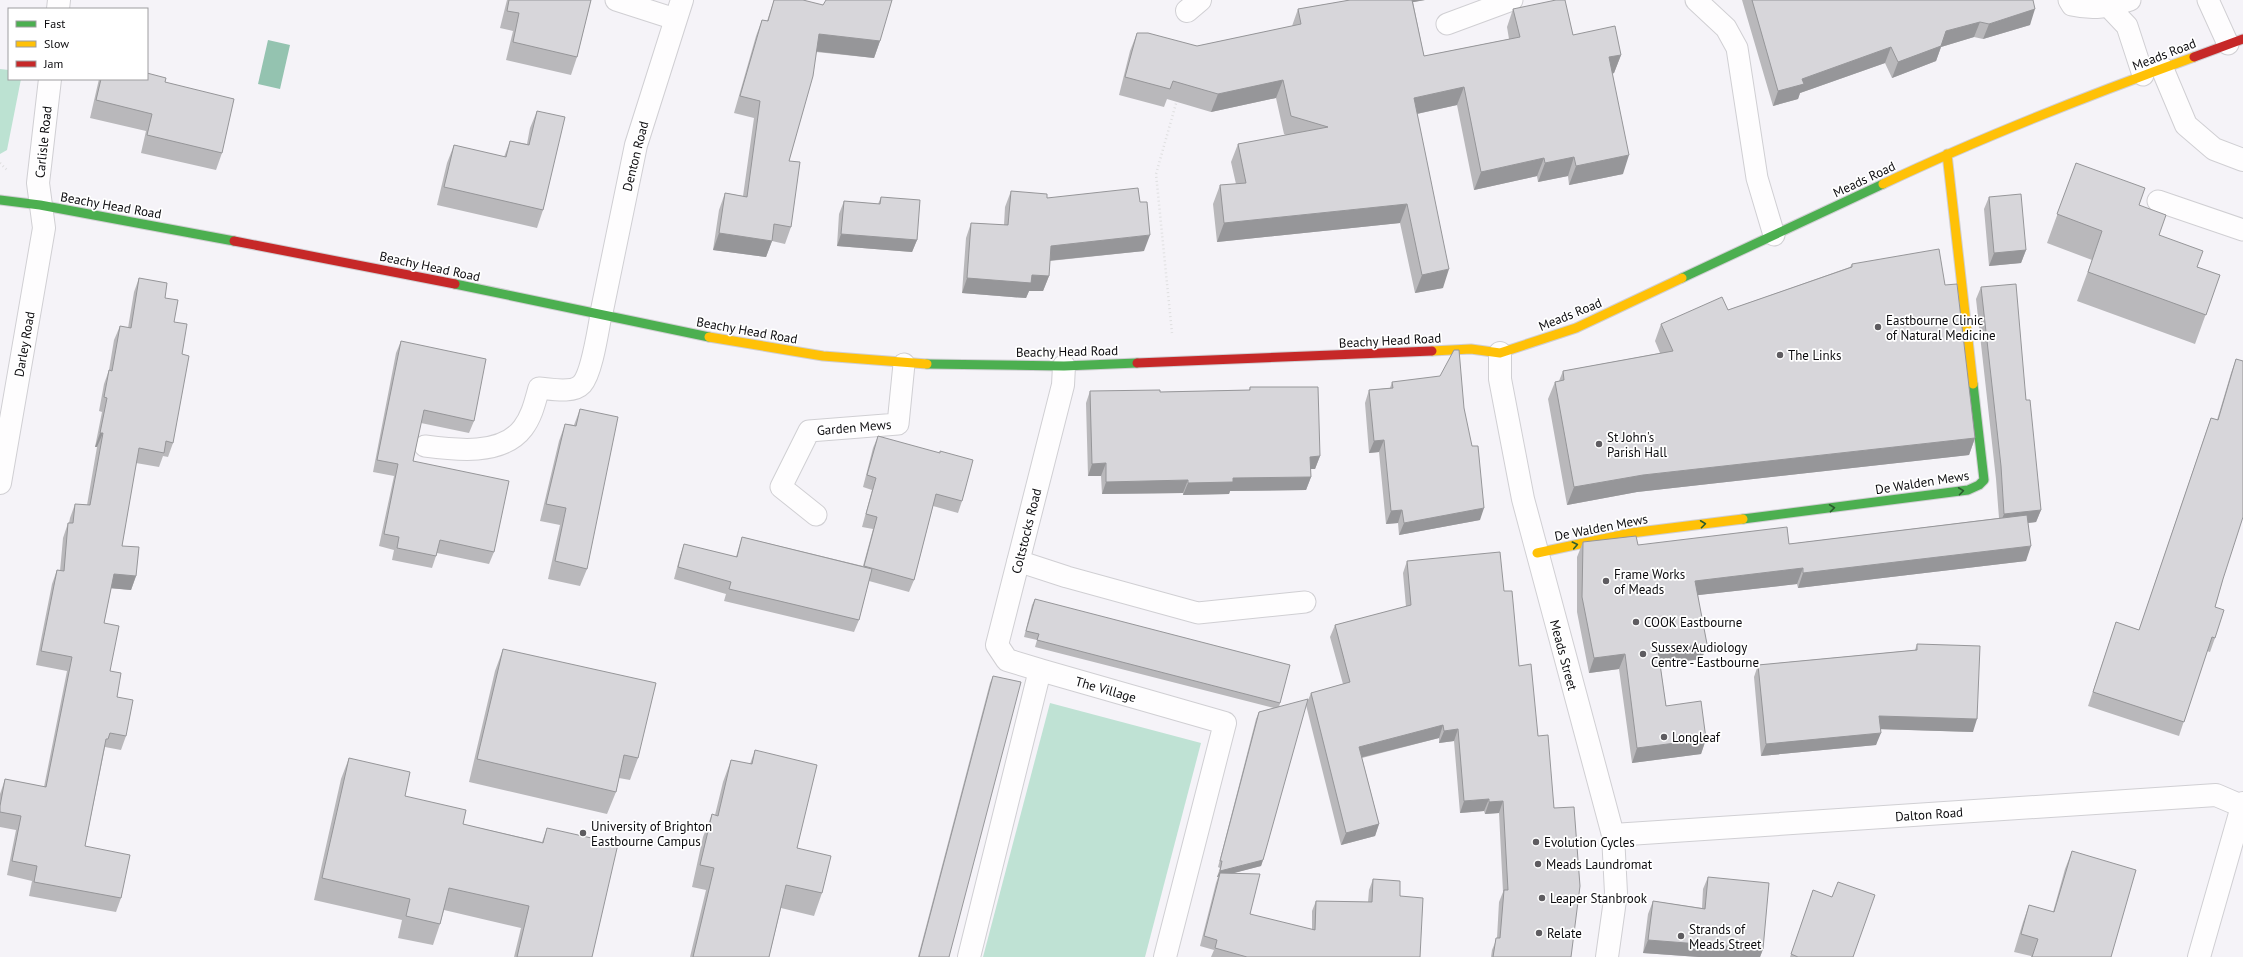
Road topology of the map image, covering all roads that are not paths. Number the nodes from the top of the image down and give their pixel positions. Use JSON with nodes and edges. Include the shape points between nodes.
{"nodes":[{"id":1,"x":616,"y":0,"type":"edge"},
{"id":2,"x":1512,"y":0,"type":"edge"},
{"id":3,"x":1696,"y":0,"type":"edge"},
{"id":4,"x":2069,"y":0,"type":"edge"},
{"id":5,"x":2130,"y":0,"type":"edge"},
{"id":6,"x":2208,"y":0,"type":"edge"},
{"id":7,"x":2109,"y":7,"type":"junction"},
{"id":8,"x":678,"y":10,"type":"edge"},
{"id":9,"x":1447,"y":24,"type":"dead end"},
{"id":10,"x":2236,"y":42,"type":"edge"},
{"id":11,"x":2152,"y":72,"type":"junction"},
{"id":12,"x":50,"y":80,"type":"edge"},
{"id":13,"x":1947,"y":154,"type":"junction"},
{"id":14,"x":2243,"y":160,"type":"edge"},
{"id":15,"x":0,"y":200,"type":"edge"},
{"id":16,"x":2158,"y":201,"type":"dead end"},
{"id":17,"x":40,"y":205,"type":"junction"},
{"id":18,"x":2243,"y":230,"type":"edge"},
{"id":19,"x":1774,"y":235,"type":"junction"},
{"id":20,"x":601,"y":315,"type":"junction"},
{"id":21,"x":1500,"y":353,"type":"junction"},
{"id":22,"x":904,"y":364,"type":"junction"},
{"id":23,"x":1064,"y":366,"type":"junction"},
{"id":24,"x":425,"y":446,"type":"dead end"},
{"id":25,"x":0,"y":483,"type":"edge"},
{"id":26,"x":816,"y":515,"type":"dead end"},
{"id":27,"x":1537,"y":553,"type":"junction"},
{"id":28,"x":1018,"y":561,"type":"junction"},
{"id":29,"x":1305,"y":602,"type":"dead end"},
{"id":30,"x":1040,"y":670,"type":"junction"},
{"id":31,"x":2243,"y":805,"type":"edge"},
{"id":32,"x":1614,"y":835,"type":"junction"},
{"id":33,"x":969,"y":957,"type":"edge"},
{"id":34,"x":1165,"y":957,"type":"edge"},
{"id":35,"x":1607,"y":957,"type":"edge"},
{"id":36,"x":2199,"y":957,"type":"edge"}],
"edges":[{"from":1,"to":8,"type":"lane"},
{"from":2,"to":9,"type":"lane"},
{"from":3,"to":19,"type":"lane","via":[[1726,28],[1738,48],[1757,178]]},
{"from":4,"to":7,"type":"lane","via":[[2072,5],[2089,9]]},
{"from":5,"to":7,"type":"lane"},
{"from":6,"to":10,"type":"lane"},
{"from":7,"to":11,"type":"lane","via":[[2127,26]]},
{"from":8,"to":20,"type":"street","name":"Denton Road","via":[[636,145]]},
{"from":10,"to":11,"type":"street","name":"Meads Road"},
{"from":11,"to":13,"type":"street","name":"Meads Road"},
{"from":11,"to":14,"type":"street","via":[[2186,125],[2214,149]]},
{"from":12,"to":17,"type":"street","name":"Carlisle Road","via":[[38,183]]},
{"from":13,"to":19,"type":"street","name":"Meads Road"},
{"from":27,"to":13,"type":"street","name":"De Walden Mews","one_way":true,"via":[[1631,533],[1968,490],[1979,485],[1984,480]]},
{"from":15,"to":17,"type":"street","name":"Beachy Head Road"},
{"from":16,"to":18,"type":"lane"},
{"from":17,"to":20,"type":"street","name":"Beachy Head Road","via":[[324,257]]},
{"from":17,"to":25,"type":"street","name":"Darley Road","via":[[44,228]]},
{"from":19,"to":21,"type":"street","name":"Meads Road","via":[[1576,328]]},
{"from":20,"to":22,"type":"street","name":"Beachy Head Road","via":[[698,335],[823,356]]},
{"from":20,"to":24,"type":"lane","via":[[582,385],[572,389],[539,388],[533,412],[523,429],[510,441],[491,447],[469,449]]},
{"from":21,"to":23,"type":"street","name":"Beachy Head Road","via":[[1471,349]]},
{"from":21,"to":27,"type":"street","name":"Meads Street","via":[[1500,379],[1523,499]]},
{"from":22,"to":23,"type":"street","name":"Beachy Head Road"},
{"from":22,"to":26,"type":"lane","name":"Garden Mews","via":[[898,424],[808,431],[781,487]]},
{"from":23,"to":28,"type":"street","name":"Coltstocks Road","via":[[1063,385]]},
{"from":27,"to":32,"type":"street","name":"Meads Street"},
{"from":28,"to":29,"type":"lane","via":[[1198,613]]},
{"from":28,"to":30,"type":"street","name":"Coltstocks Road","via":[[997,645],[1007,660]]},
{"from":30,"to":33,"type":"street"},
{"from":30,"to":34,"type":"street","name":"The Village","via":[[1225,723]]},
{"from":31,"to":32,"type":"street","name":"Dalton Road","via":[[2216,795]]},
{"from":31,"to":36,"type":"street"},
{"from":32,"to":35,"type":"street","name":"Meads Street","via":[[1616,893]]}]}
